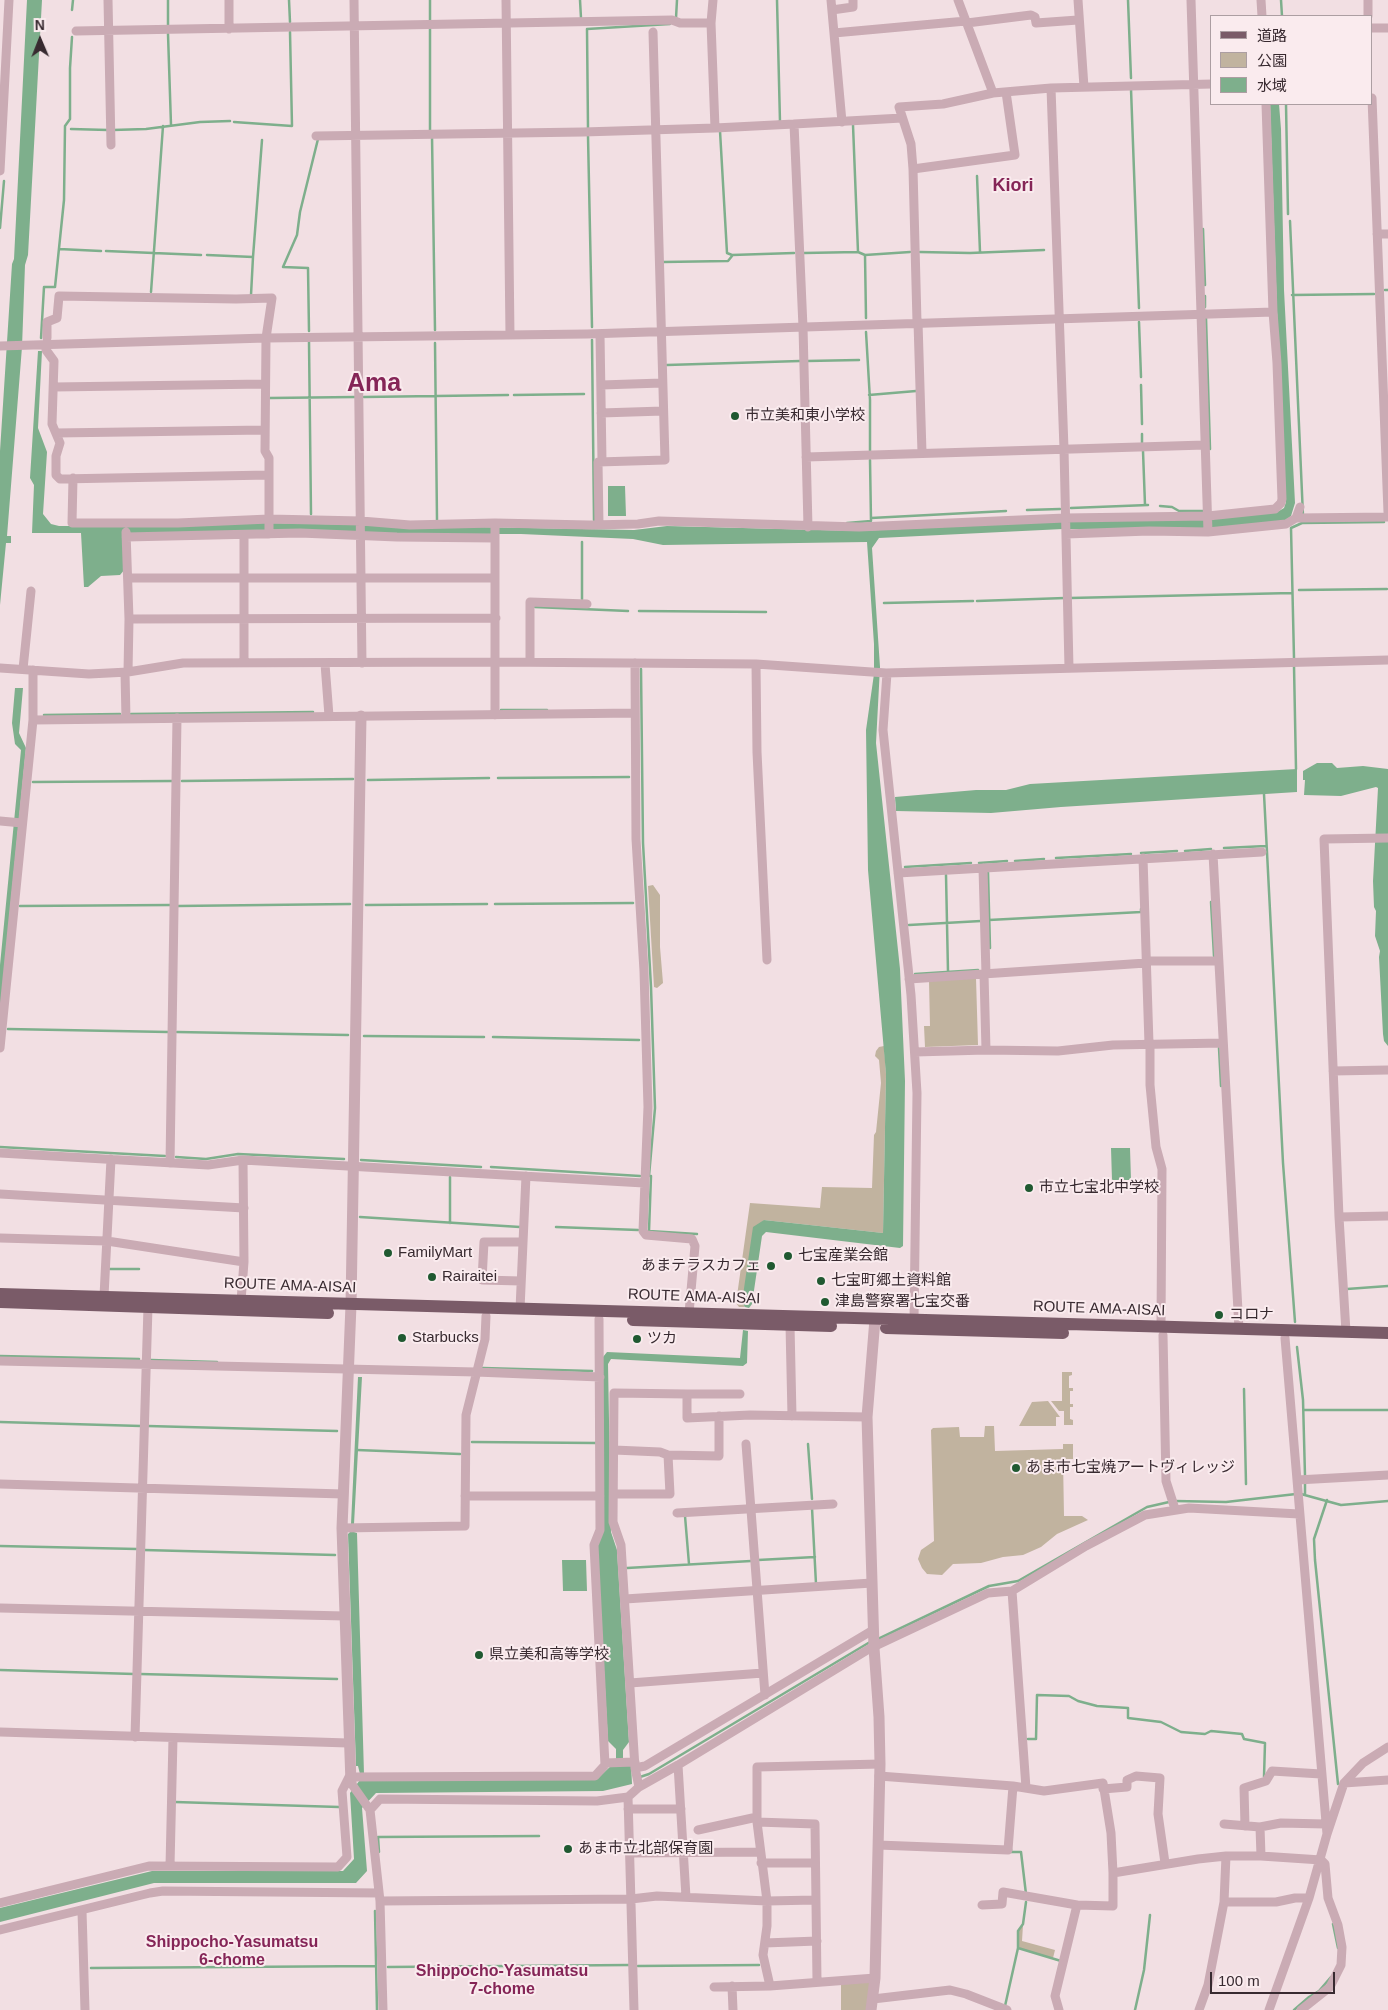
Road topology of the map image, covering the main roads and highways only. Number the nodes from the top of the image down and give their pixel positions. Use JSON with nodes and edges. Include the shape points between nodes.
{"nodes":[{"id":1,"x":0,"y":1294,"type":"edge"},
{"id":2,"x":0,"y":1302,"type":"edge"},
{"id":3,"x":351,"y":1309,"type":"junction"},
{"id":4,"x":875,"y":1323,"type":"junction"},
{"id":5,"x":1162,"y":1331,"type":"junction"},
{"id":6,"x":1388,"y":1333,"type":"edge"},
{"id":7,"x":1388,"y":1341,"type":"edge"}],
"edges":[{"from":1,"to":3,"type":"main road","name":"ROUTE AMA-AISAI","via":[[241,1300]]},
{"from":2,"to":3,"type":"main road","name":"ROUTE AMA-AISAI"},
{"from":3,"to":4,"type":"main road","name":"ROUTE AMA-AISAI","via":[[689,1313]]},
{"from":3,"to":4,"type":"main road","name":"ROUTE AMA-AISAI","via":[[790,1325]]},
{"from":4,"to":5,"type":"main road","name":"ROUTE AMA-AISAI"},
{"from":4,"to":5,"type":"main road","name":"ROUTE AMA-AISAI","via":[[914,1320]]},
{"from":5,"to":6,"type":"main road","name":"ROUTE AMA-AISAI","via":[[1239,1328]]},
{"from":5,"to":7,"type":"main road","name":"ROUTE AMA-AISAI"}]}
